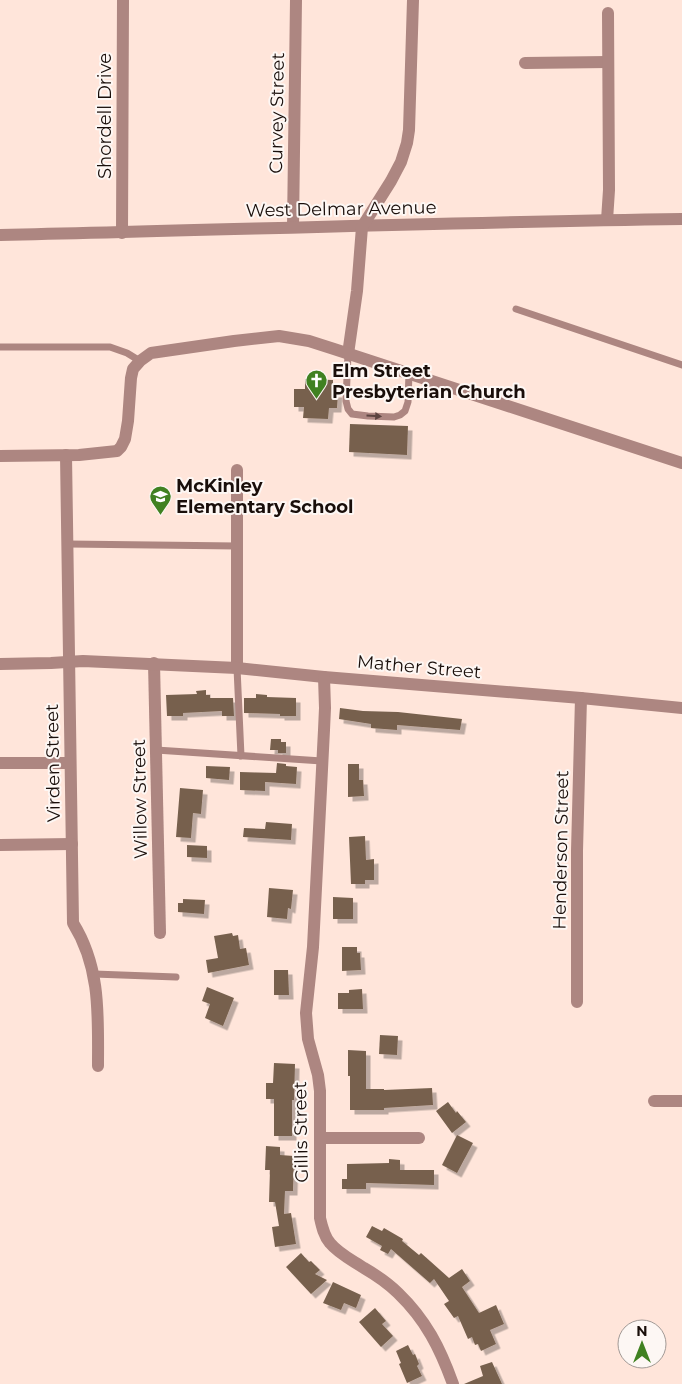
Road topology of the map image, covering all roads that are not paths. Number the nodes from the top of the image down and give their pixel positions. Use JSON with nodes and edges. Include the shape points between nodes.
{"nodes":[{"id":1,"x":123,"y":0,"type":"edge"},
{"id":2,"x":296,"y":0,"type":"edge"},
{"id":3,"x":413,"y":0,"type":"edge"},
{"id":4,"x":608,"y":13,"type":"dead end"},
{"id":5,"x":608,"y":62,"type":"junction"},
{"id":6,"x":525,"y":63,"type":"dead end"},
{"id":7,"x":682,"y":219,"type":"edge"},
{"id":8,"x":607,"y":220,"type":"junction"},
{"id":9,"x":293,"y":227,"type":"junction"},
{"id":10,"x":362,"y":227,"type":"junction"},
{"id":11,"x":122,"y":232,"type":"junction"},
{"id":12,"x":0,"y":235,"type":"edge"},
{"id":13,"x":516,"y":309,"type":"dead end"},
{"id":14,"x":0,"y":347,"type":"edge"},
{"id":15,"x":348,"y":354,"type":"junction"},
{"id":16,"x":140,"y":361,"type":"junction"},
{"id":17,"x":682,"y":365,"type":"edge"},
{"id":18,"x":409,"y":373,"type":"junction"},
{"id":19,"x":66,"y":455,"type":"junction"},
{"id":20,"x":0,"y":456,"type":"edge"},
{"id":21,"x":682,"y":463,"type":"edge"},
{"id":22,"x":237,"y":470,"type":"dead end"},
{"id":23,"x":68,"y":544,"type":"junction"},
{"id":24,"x":237,"y":546,"type":"junction"},
{"id":25,"x":69,"y":662,"type":"junction"},
{"id":26,"x":154,"y":663,"type":"junction"},
{"id":27,"x":0,"y":664,"type":"edge"},
{"id":28,"x":237,"y":668,"type":"junction"},
{"id":29,"x":324,"y":677,"type":"junction"},
{"id":30,"x":581,"y":698,"type":"junction"},
{"id":31,"x":682,"y":707,"type":"edge"},
{"id":32,"x":156,"y":750,"type":"junction"},
{"id":33,"x":240,"y":756,"type":"junction"},
{"id":34,"x":322,"y":761,"type":"junction"},
{"id":35,"x":0,"y":763,"type":"edge"},
{"id":36,"x":70,"y":763,"type":"junction"},
{"id":37,"x":72,"y":844,"type":"junction"},
{"id":38,"x":0,"y":845,"type":"edge"},
{"id":39,"x":160,"y":933,"type":"dead end"},
{"id":40,"x":94,"y":974,"type":"junction"},
{"id":41,"x":176,"y":977,"type":"dead end"},
{"id":42,"x":577,"y":1002,"type":"dead end"},
{"id":43,"x":98,"y":1066,"type":"dead end"},
{"id":44,"x":654,"y":1101,"type":"dead end"},
{"id":45,"x":682,"y":1101,"type":"edge"},
{"id":46,"x":321,"y":1138,"type":"junction"},
{"id":47,"x":419,"y":1138,"type":"dead end"},
{"id":48,"x":453,"y":1384,"type":"edge"}],
"edges":[{"from":1,"to":11,"type":"street","name":"Shordell Drive"},
{"from":2,"to":9,"type":"street","name":"Curvey Street"},
{"from":3,"to":10,"type":"street","via":[[407,143],[391,181]]},
{"from":4,"to":5,"type":"street"},
{"from":5,"to":6,"type":"street"},
{"from":5,"to":8,"type":"street"},
{"from":7,"to":8,"type":"street","name":"West Delmar Avenue"},
{"from":8,"to":10,"type":"street","name":"West Delmar Avenue"},
{"from":9,"to":10,"type":"street","name":"West Delmar Avenue"},
{"from":9,"to":11,"type":"street","name":"West Delmar Avenue"},
{"from":10,"to":15,"type":"street"},
{"from":11,"to":12,"type":"street","name":"West Delmar Avenue"},
{"from":13,"to":17,"type":"lane"},
{"from":14,"to":16,"type":"lane","via":[[110,347]]},
{"from":15,"to":16,"type":"street","via":[[309,341],[279,336],[169,350],[151,354]]},
{"from":15,"to":18,"type":"street"},
{"from":15,"to":18,"type":"lane","one_way":true,"via":[[346,401],[352,414],[400,415],[408,402]]},
{"from":16,"to":19,"type":"street","via":[[131,378],[128,421],[121,448],[111,452]]},
{"from":18,"to":21,"type":"street"},
{"from":19,"to":20,"type":"street"},
{"from":19,"to":23,"type":"street","name":"Virden Street"},
{"from":22,"to":24,"type":"street"},
{"from":23,"to":24,"type":"lane"},
{"from":23,"to":25,"type":"street","name":"Virden Street"},
{"from":24,"to":28,"type":"street"},
{"from":25,"to":26,"type":"street","name":"Mather Street"},
{"from":25,"to":27,"type":"street","name":"Mather Street"},
{"from":25,"to":36,"type":"street","name":"Virden Street"},
{"from":26,"to":28,"type":"street","name":"Mather Street"},
{"from":26,"to":32,"type":"street","name":"Willow Street"},
{"from":28,"to":29,"type":"street","name":"Mather Street"},
{"from":28,"to":33,"type":"lane"},
{"from":29,"to":30,"type":"street","name":"Mather Street"},
{"from":29,"to":34,"type":"street","name":"Gillis Street"},
{"from":30,"to":31,"type":"street","name":"Mather Street"},
{"from":30,"to":42,"type":"street","name":"Henderson Street"},
{"from":32,"to":33,"type":"lane"},
{"from":32,"to":39,"type":"street","name":"Willow Street"},
{"from":33,"to":34,"type":"lane"},
{"from":34,"to":46,"type":"street","name":"Gillis Street","via":[[313,947],[306,1014],[320,1091]]},
{"from":35,"to":36,"type":"street"},
{"from":36,"to":37,"type":"street","name":"Virden Street"},
{"from":37,"to":38,"type":"street"},
{"from":37,"to":40,"type":"street","name":"Virden Street","via":[[73,924],[82,937]]},
{"from":40,"to":41,"type":"lane"},
{"from":40,"to":43,"type":"street","name":"Virden Street"},
{"from":44,"to":45,"type":"street"},
{"from":46,"to":47,"type":"street"},
{"from":46,"to":48,"type":"street","name":"Gillis Street","via":[[319,1200],[323,1231],[344,1256],[384,1282],[412,1308],[436,1342]]}]}
